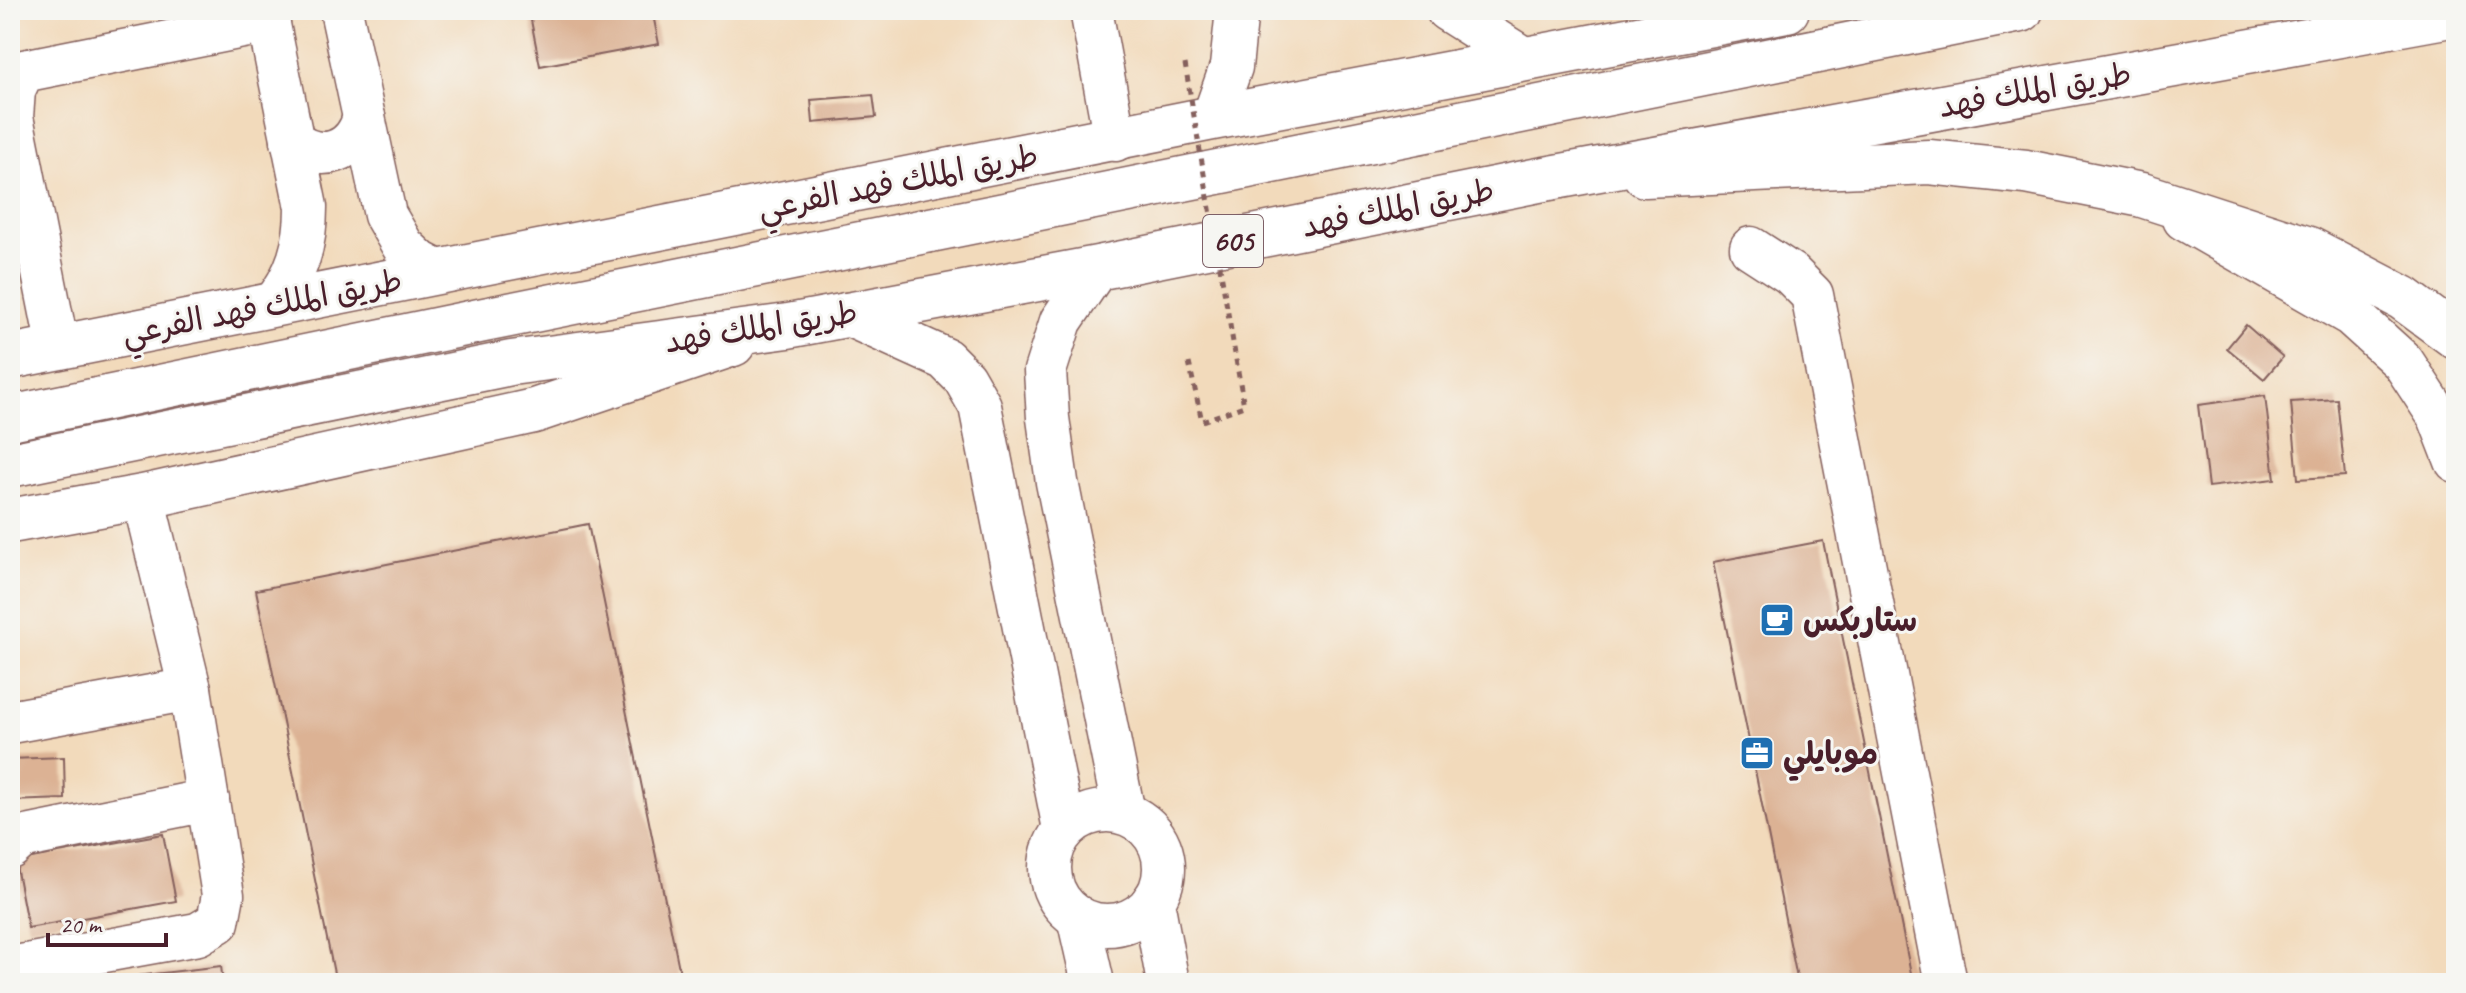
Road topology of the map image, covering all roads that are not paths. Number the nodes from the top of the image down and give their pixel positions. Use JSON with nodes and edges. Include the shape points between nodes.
{"nodes":[{"id":1,"x":341,"y":10,"type":"edge"},
{"id":2,"x":1091,"y":10,"type":"edge"},
{"id":3,"x":1237,"y":10,"type":"edge"},
{"id":4,"x":1447,"y":10,"type":"edge"},
{"id":5,"x":1713,"y":10,"type":"edge"},
{"id":6,"x":1787,"y":10,"type":"edge"},
{"id":7,"x":2021,"y":10,"type":"edge"},
{"id":8,"x":2456,"y":14,"type":"edge"},
{"id":9,"x":267,"y":16,"type":"edge"},
{"id":10,"x":1648,"y":36,"type":"junction"},
{"id":11,"x":1525,"y":59,"type":"junction"},
{"id":12,"x":364,"y":117,"type":"junction"},
{"id":13,"x":1213,"y":118,"type":"junction"},
{"id":14,"x":1115,"y":140,"type":"junction"},
{"id":15,"x":292,"y":141,"type":"junction"},
{"id":16,"x":1539,"y":180,"type":"junction"},
{"id":17,"x":2142,"y":195,"type":"junction"},
{"id":18,"x":1751,"y":248,"type":"dead end"},
{"id":19,"x":1097,"y":268,"type":"junction"},
{"id":20,"x":439,"y":272,"type":"junction"},
{"id":21,"x":273,"y":305,"type":"junction"},
{"id":22,"x":846,"y":314,"type":"junction"},
{"id":23,"x":788,"y":326,"type":"junction"},
{"id":24,"x":2456,"y":337,"type":"edge"},
{"id":25,"x":58,"y":348,"type":"junction"},
{"id":26,"x":10,"y":357,"type":"edge"},
{"id":27,"x":10,"y":418,"type":"edge"},
{"id":28,"x":2456,"y":461,"type":"edge"},
{"id":29,"x":10,"y":465,"type":"edge"},
{"id":30,"x":143,"y":497,"type":"junction"},
{"id":31,"x":10,"y":521,"type":"edge"},
{"id":32,"x":190,"y":689,"type":"junction"},
{"id":33,"x":10,"y":722,"type":"edge"},
{"id":34,"x":208,"y":800,"type":"junction"},
{"id":35,"x":1124,"y":813,"type":"junction"},
{"id":36,"x":1064,"y":829,"type":"junction"},
{"id":37,"x":10,"y":848,"type":"edge"},
{"id":38,"x":1153,"y":901,"type":"junction"},
{"id":39,"x":1078,"y":917,"type":"junction"},
{"id":40,"x":10,"y":968,"type":"edge"},
{"id":41,"x":1093,"y":983,"type":"edge"},
{"id":42,"x":1168,"y":983,"type":"edge"},
{"id":43,"x":1946,"y":983,"type":"edge"}],
"edges":[{"from":1,"to":12,"type":"street"},
{"from":2,"to":14,"type":"street"},
{"from":3,"to":13,"type":"street","via":[[1231,67]]},
{"from":4,"to":11,"type":"street"},
{"from":5,"to":10,"type":"main road"},
{"from":6,"to":10,"type":"main road","name":"طريق الملك فهد الفرعي"},
{"from":7,"to":27,"type":"main road","name":"طريق الملك فهد","number":"605"},
{"from":8,"to":16,"type":"main road","name":"طريق الملك فهد","number":"605"},
{"from":9,"to":15,"type":"street"},
{"from":9,"to":25,"type":"street","via":[[23,71],[14,90],[12,117]]},
{"from":10,"to":11,"type":"main road","name":"طريق الملك فهد الفرعي"},
{"from":11,"to":13,"type":"main road","name":"طريق الملك فهد الفرعي"},
{"from":12,"to":15,"type":"street","via":[[360,130],[342,149],[315,153]]},
{"from":12,"to":20,"type":"street","via":[[389,223],[403,246]]},
{"from":13,"to":14,"type":"main road","name":"طريق الملك فهد الفرعي"},
{"from":14,"to":20,"type":"main road","name":"طريق الملك فهد الفرعي"},
{"from":15,"to":21,"type":"street","via":[[306,228],[296,270]]},
{"from":16,"to":17,"type":"main road","via":[[1929,162],[2026,172]]},
{"from":16,"to":19,"type":"main road","name":"طريق الملك فهد","number":"605"},
{"from":17,"to":24,"type":"main road","via":[[2309,249],[2403,298]]},
{"from":17,"to":28,"type":"street","via":[[2351,315],[2403,362],[2439,417]]},
{"from":18,"to":43,"type":"street","via":[[1812,295]]},
{"from":19,"to":22,"type":"main road","name":"طريق الملك فهد","number":"605"},
{"from":19,"to":35,"type":"street","via":[[1061,321],[1045,371],[1057,482]]},
{"from":20,"to":21,"type":"main road","name":"طريق الملك فهد الفرعي"},
{"from":21,"to":25,"type":"main road","name":"طريق الملك فهد الفرعي"},
{"from":22,"to":23,"type":"main road","name":"طريق الملك فهد","number":"605"},
{"from":22,"to":36,"type":"street","via":[[945,359],[980,406]]},
{"from":23,"to":29,"type":"main road","name":"طريق الملك فهد","number":"605","via":[[511,363]]},
{"from":23,"to":30,"type":"main road","via":[[534,411]]},
{"from":25,"to":26,"type":"main road","name":"طريق الملك فهد الفرعي"},
{"from":30,"to":31,"type":"main road"},
{"from":30,"to":32,"type":"street"},
{"from":32,"to":33,"type":"street"},
{"from":32,"to":34,"type":"street"},
{"from":34,"to":37,"type":"street","via":[[21,838]]},
{"from":34,"to":40,"type":"street","via":[[223,895],[218,922],[198,934]]},
{"from":35,"to":36,"type":"street","via":[[1092,812]]},
{"from":35,"to":38,"type":"street","via":[[1152,832],[1161,847],[1162,883]]},
{"from":36,"to":39,"type":"street","via":[[1049,859],[1050,876],[1055,893]]},
{"from":38,"to":39,"type":"street","via":[[1127,922],[1110,925]]},
{"from":38,"to":42,"type":"street"},
{"from":39,"to":41,"type":"street"}]}
